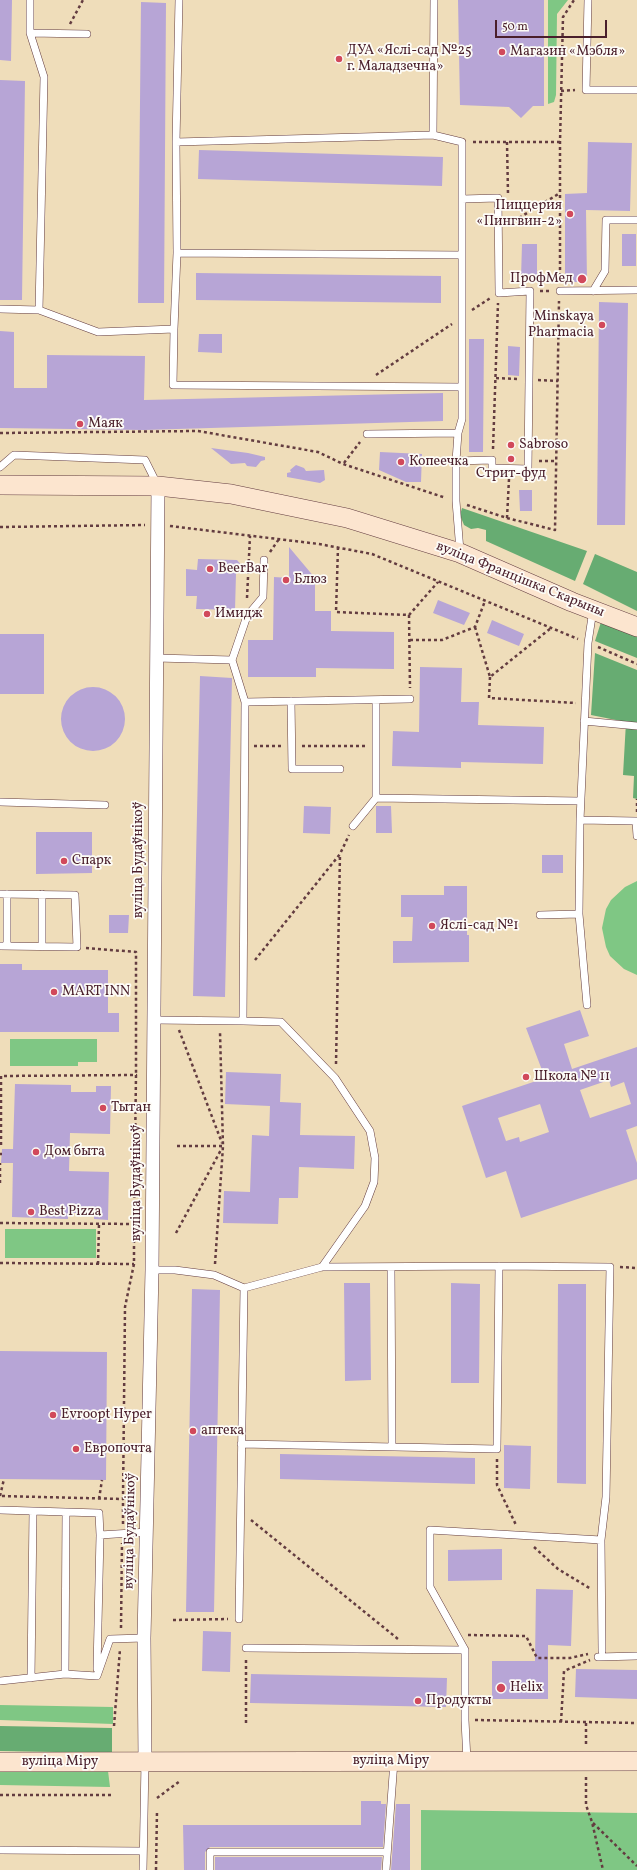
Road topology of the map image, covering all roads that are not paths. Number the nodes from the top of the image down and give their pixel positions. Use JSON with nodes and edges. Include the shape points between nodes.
{"nodes":[{"id":1,"x":30,"y":0,"type":"edge"},
{"id":2,"x":179,"y":0,"type":"edge"},
{"id":3,"x":434,"y":0,"type":"edge"},
{"id":4,"x":588,"y":0,"type":"edge"},
{"id":5,"x":30,"y":33,"type":"junction"},
{"id":6,"x":86,"y":34,"type":"dead end"},
{"id":7,"x":637,"y":90,"type":"edge"},
{"id":8,"x":433,"y":135,"type":"junction"},
{"id":9,"x":176,"y":142,"type":"junction"},
{"id":10,"x":462,"y":198,"type":"junction"},
{"id":11,"x":637,"y":220,"type":"edge"},
{"id":12,"x":177,"y":253,"type":"junction"},
{"id":13,"x":462,"y":255,"type":"junction"},
{"id":14,"x":637,"y":290,"type":"edge"},
{"id":15,"x":560,"y":291,"type":"road end"},
{"id":16,"x":592,"y":291,"type":"junction"},
{"id":17,"x":0,"y":309,"type":"edge"},
{"id":18,"x":39,"y":310,"type":"junction"},
{"id":19,"x":174,"y":329,"type":"junction"},
{"id":20,"x":462,"y":387,"type":"junction"},
{"id":21,"x":458,"y":433,"type":"junction"},
{"id":22,"x":367,"y":434,"type":"road end"},
{"id":23,"x":456,"y":461,"type":"junction"},
{"id":24,"x":0,"y":467,"type":"edge"},
{"id":25,"x":0,"y":485,"type":"edge"},
{"id":26,"x":158,"y":486,"type":"junction"},
{"id":27,"x":460,"y":553,"type":"junction"},
{"id":28,"x":264,"y":560,"type":"road end"},
{"id":29,"x":592,"y":610,"type":"junction"},
{"id":30,"x":637,"y":627,"type":"edge"},
{"id":31,"x":156,"y":658,"type":"junction"},
{"id":32,"x":232,"y":660,"type":"junction"},
{"id":33,"x":410,"y":699,"type":"road end"},
{"id":34,"x":376,"y":700,"type":"junction"},
{"id":35,"x":291,"y":701,"type":"junction"},
{"id":36,"x":245,"y":702,"type":"junction"},
{"id":37,"x":584,"y":720,"type":"junction"},
{"id":38,"x":637,"y":726,"type":"edge"},
{"id":39,"x":340,"y":769,"type":"dead end"},
{"id":40,"x":376,"y":798,"type":"junction"},
{"id":41,"x":580,"y":801,"type":"junction"},
{"id":42,"x":0,"y":802,"type":"edge"},
{"id":43,"x":105,"y":805,"type":"dead end"},
{"id":44,"x":580,"y":820,"type":"junction"},
{"id":45,"x":353,"y":826,"type":"road end"},
{"id":46,"x":637,"y":836,"type":"edge"},
{"id":47,"x":4,"y":894,"type":"edge"},
{"id":48,"x":42,"y":894,"type":"junction"},
{"id":49,"x":579,"y":914,"type":"junction"},
{"id":50,"x":540,"y":915,"type":"dead end"},
{"id":51,"x":4,"y":946,"type":"edge"},
{"id":52,"x":42,"y":947,"type":"junction"},
{"id":53,"x":587,"y":1005,"type":"dead end"},
{"id":54,"x":154,"y":1020,"type":"junction"},
{"id":55,"x":243,"y":1021,"type":"junction"},
{"id":56,"x":499,"y":1266,"type":"junction"},
{"id":57,"x":322,"y":1267,"type":"junction"},
{"id":58,"x":391,"y":1267,"type":"junction"},
{"id":59,"x":152,"y":1270,"type":"junction"},
{"id":60,"x":244,"y":1288,"type":"junction"},
{"id":61,"x":241,"y":1444,"type":"junction"},
{"id":62,"x":392,"y":1447,"type":"junction"},
{"id":63,"x":0,"y":1510,"type":"edge"},
{"id":64,"x":33,"y":1511,"type":"junction"},
{"id":65,"x":66,"y":1512,"type":"junction"},
{"id":66,"x":148,"y":1532,"type":"junction"},
{"id":67,"x":100,"y":1535,"type":"junction"},
{"id":68,"x":601,"y":1540,"type":"junction"},
{"id":69,"x":239,"y":1619,"type":"road end"},
{"id":70,"x":144,"y":1638,"type":"junction"},
{"id":71,"x":246,"y":1648,"type":"road end"},
{"id":72,"x":465,"y":1650,"type":"junction"},
{"id":73,"x":616,"y":1652,"type":"dead end"},
{"id":74,"x":626,"y":1656,"type":"junction"},
{"id":75,"x":637,"y":1656,"type":"edge"},
{"id":76,"x":65,"y":1674,"type":"junction"},
{"id":77,"x":97,"y":1676,"type":"junction"},
{"id":78,"x":31,"y":1678,"type":"junction"},
{"id":79,"x":0,"y":1681,"type":"edge"},
{"id":80,"x":637,"y":1760,"type":"edge"},
{"id":81,"x":394,"y":1761,"type":"junction"},
{"id":82,"x":467,"y":1761,"type":"junction"},
{"id":83,"x":0,"y":1762,"type":"edge"},
{"id":84,"x":145,"y":1762,"type":"junction"},
{"id":85,"x":0,"y":1850,"type":"edge"},
{"id":86,"x":143,"y":1852,"type":"junction"},
{"id":87,"x":387,"y":1852,"type":"junction"},
{"id":88,"x":143,"y":1870,"type":"edge"},
{"id":89,"x":210,"y":1870,"type":"edge"},
{"id":90,"x":386,"y":1870,"type":"edge"}],
"edges":[{"from":1,"to":5,"type":"lane"},
{"from":2,"to":9,"type":"lane"},
{"from":3,"to":8,"type":"lane"},
{"from":4,"to":7,"type":"lane","via":[[586,90]]},
{"from":5,"to":6,"type":"lane"},
{"from":5,"to":18,"type":"lane","via":[[44,77]]},
{"from":8,"to":9,"type":"lane"},
{"from":8,"to":10,"type":"lane","via":[[462,142]]},
{"from":9,"to":12,"type":"lane"},
{"from":10,"to":13,"type":"lane"},
{"from":10,"to":23,"type":"lane","via":[[498,198],[499,293],[530,291],[528,469],[492,468],[492,460]]},
{"from":11,"to":16,"type":"lane","via":[[606,220],[606,271]]},
{"from":12,"to":13,"type":"lane"},
{"from":12,"to":19,"type":"lane"},
{"from":13,"to":20,"type":"lane"},
{"from":14,"to":16,"type":"lane"},
{"from":15,"to":16,"type":"lane"},
{"from":17,"to":18,"type":"lane"},
{"from":18,"to":19,"type":"lane","via":[[98,332]]},
{"from":19,"to":20,"type":"lane","via":[[173,385]]},
{"from":20,"to":21,"type":"lane","via":[[462,419]]},
{"from":21,"to":22,"type":"lane"},
{"from":21,"to":23,"type":"lane"},
{"from":23,"to":27,"type":"lane"},
{"from":24,"to":26,"type":"lane","via":[[14,455],[146,460]]},
{"from":25,"to":26,"type":"main road","name":"вуліца Францішка Скарыны"},
{"from":26,"to":27,"type":"main road","name":"вуліца Францішка Скарыны","via":[[230,494],[346,518]]},
{"from":26,"to":31,"type":"street","name":"вуліца Будаўнікоў"},
{"from":27,"to":29,"type":"main road","name":"вуліца Францішка Скарыны"},
{"from":28,"to":32,"type":"lane","via":[[263,597],[247,616]]},
{"from":29,"to":30,"type":"main road","name":"вуліца Францішка Скарыны"},
{"from":29,"to":37,"type":"lane"},
{"from":31,"to":32,"type":"lane"},
{"from":31,"to":54,"type":"street","name":"вуліца Будаўнікоў"},
{"from":32,"to":36,"type":"lane"},
{"from":33,"to":34,"type":"lane"},
{"from":34,"to":35,"type":"lane"},
{"from":34,"to":40,"type":"lane"},
{"from":35,"to":36,"type":"lane"},
{"from":35,"to":39,"type":"lane","via":[[292,769]]},
{"from":36,"to":55,"type":"lane"},
{"from":37,"to":38,"type":"lane"},
{"from":37,"to":41,"type":"lane"},
{"from":40,"to":41,"type":"lane"},
{"from":40,"to":45,"type":"lane"},
{"from":41,"to":44,"type":"lane"},
{"from":42,"to":43,"type":"lane"},
{"from":44,"to":46,"type":"lane","via":[[636,821]]},
{"from":44,"to":49,"type":"lane"},
{"from":47,"to":48,"type":"lane"},
{"from":47,"to":51,"type":"lane"},
{"from":48,"to":52,"type":"lane"},
{"from":48,"to":52,"type":"lane","via":[[75,895],[77,947]]},
{"from":49,"to":50,"type":"lane"},
{"from":49,"to":53,"type":"lane"},
{"from":51,"to":52,"type":"lane"},
{"from":54,"to":55,"type":"lane"},
{"from":54,"to":59,"type":"street","name":"вуліца Будаўнікоў"},
{"from":55,"to":57,"type":"lane","via":[[281,1022],[335,1078],[370,1131],[375,1158],[374,1182],[365,1206]]},
{"from":56,"to":58,"type":"lane"},
{"from":56,"to":62,"type":"lane","via":[[497,1449]]},
{"from":56,"to":68,"type":"lane","via":[[610,1267],[606,1498]]},
{"from":57,"to":58,"type":"lane"},
{"from":57,"to":60,"type":"lane"},
{"from":58,"to":62,"type":"lane"},
{"from":59,"to":60,"type":"lane","via":[[214,1275]]},
{"from":59,"to":66,"type":"street","name":"вуліца Будаўнікоў"},
{"from":60,"to":61,"type":"lane"},
{"from":61,"to":62,"type":"lane"},
{"from":61,"to":69,"type":"lane"},
{"from":63,"to":64,"type":"lane"},
{"from":64,"to":65,"type":"lane"},
{"from":64,"to":78,"type":"lane"},
{"from":65,"to":67,"type":"lane","via":[[99,1513]]},
{"from":65,"to":76,"type":"lane"},
{"from":66,"to":67,"type":"lane"},
{"from":66,"to":70,"type":"street","name":"вуліца Будаўнікоў"},
{"from":67,"to":77,"type":"lane"},
{"from":68,"to":72,"type":"lane","via":[[430,1530],[430,1587]]},
{"from":68,"to":74,"type":"lane","via":[[600,1654]]},
{"from":70,"to":77,"type":"lane","via":[[110,1639]]},
{"from":70,"to":84,"type":"street","name":"вуліца Будаўнікоў"},
{"from":71,"to":72,"type":"lane"},
{"from":72,"to":82,"type":"lane"},
{"from":73,"to":74,"type":"lane"},
{"from":74,"to":75,"type":"lane"},
{"from":76,"to":77,"type":"lane"},
{"from":76,"to":78,"type":"lane"},
{"from":78,"to":79,"type":"lane"},
{"from":80,"to":82,"type":"main road","name":"вуліца Міру"},
{"from":81,"to":82,"type":"main road","name":"вуліца Міру"},
{"from":81,"to":84,"type":"main road","name":"вуліца Міру"},
{"from":81,"to":87,"type":"lane"},
{"from":83,"to":84,"type":"main road","name":"вуліца Міру"},
{"from":84,"to":86,"type":"lane"},
{"from":85,"to":86,"type":"lane"},
{"from":86,"to":88,"type":"lane"},
{"from":87,"to":89,"type":"lane","via":[[210,1852]]},
{"from":87,"to":90,"type":"lane"}]}
